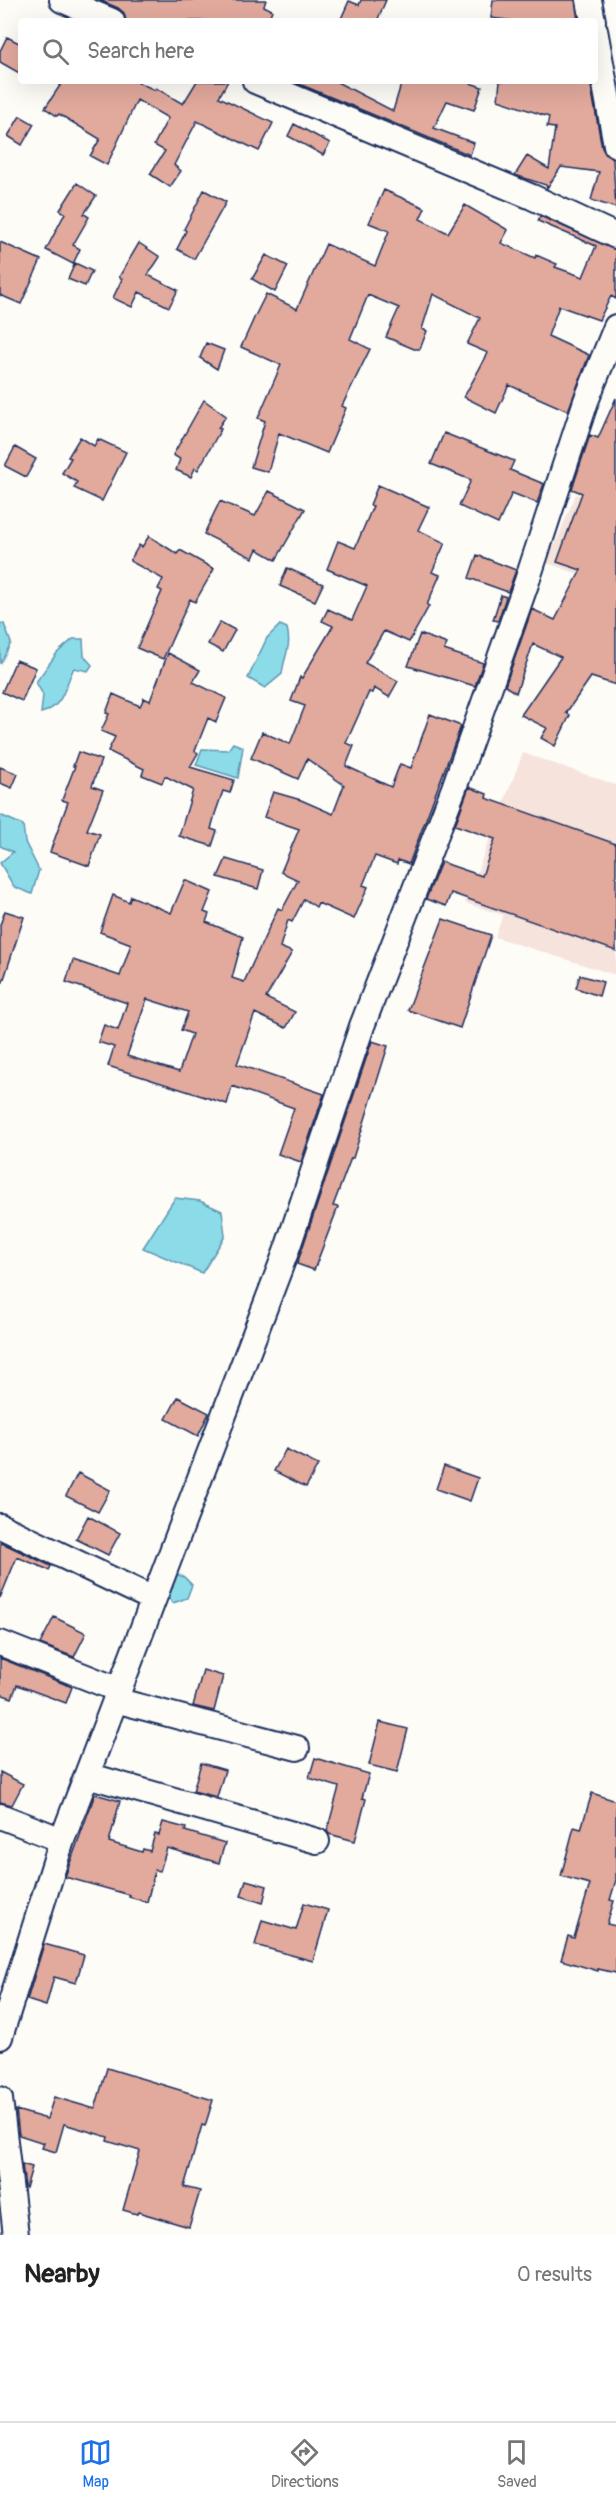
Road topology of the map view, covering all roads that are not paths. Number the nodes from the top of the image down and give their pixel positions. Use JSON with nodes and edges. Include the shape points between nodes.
{"nodes":[{"id":1,"x":62,"y":0,"type":"edge"},
{"id":2,"x":590,"y":0,"type":"edge"},
{"id":3,"x":105,"y":18,"type":"edge"},
{"id":4,"x":593,"y":18,"type":"edge"},
{"id":5,"x":598,"y":46,"type":"edge"},
{"id":6,"x":262,"y":84,"type":"edge"},
{"id":7,"x":616,"y":145,"type":"edge"},
{"id":8,"x":616,"y":236,"type":"edge"},
{"id":9,"x":616,"y":327,"type":"edge"},
{"id":10,"x":0,"y":1526,"type":"edge"},
{"id":11,"x":153,"y":1599,"type":"junction"},
{"id":12,"x":0,"y":1643,"type":"edge"},
{"id":13,"x":117,"y":1695,"type":"junction"},
{"id":14,"x":297,"y":1748,"type":"dead end"},
{"id":15,"x":87,"y":1774,"type":"junction"},
{"id":16,"x":0,"y":1816,"type":"edge"},
{"id":17,"x":62,"y":1840,"type":"junction"},
{"id":18,"x":317,"y":1841,"type":"dead end"},
{"id":19,"x":0,"y":2037,"type":"edge"},
{"id":20,"x":0,"y":2099,"type":"edge"},
{"id":21,"x":16,"y":2235,"type":"edge"}],
"edges":[{"from":1,"to":3,"type":"street"},
{"from":2,"to":4,"type":"street"},
{"from":5,"to":7,"type":"street"},
{"from":6,"to":8,"type":"street"},
{"from":9,"to":11,"type":"street","via":[[586,401],[454,788],[362,1026],[286,1252]]},
{"from":10,"to":11,"type":"street"},
{"from":11,"to":13,"type":"street"},
{"from":12,"to":13,"type":"street"},
{"from":13,"to":14,"type":"street"},
{"from":13,"to":15,"type":"street"},
{"from":15,"to":17,"type":"street"},
{"from":15,"to":18,"type":"street"},
{"from":16,"to":17,"type":"street"},
{"from":17,"to":19,"type":"street"},
{"from":20,"to":21,"type":"street"}]}
